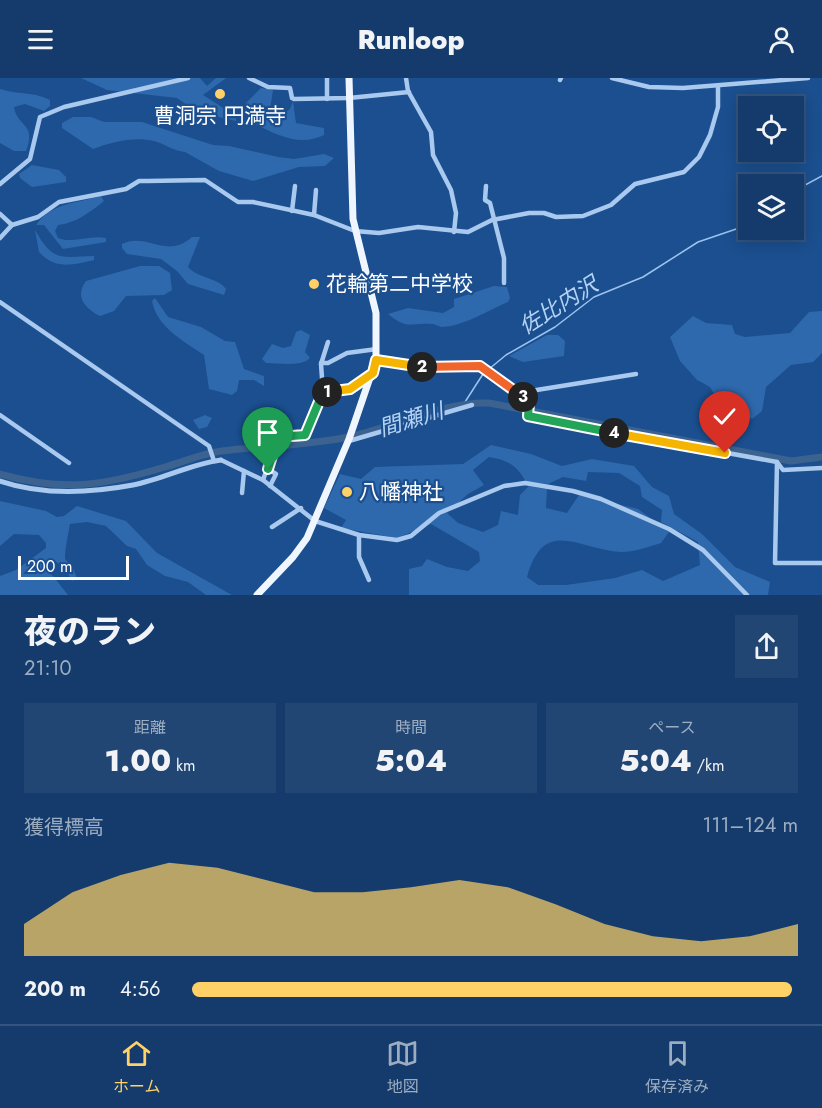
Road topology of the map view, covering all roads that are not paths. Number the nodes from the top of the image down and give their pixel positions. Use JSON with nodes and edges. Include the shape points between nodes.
{"nodes":[{"id":1,"x":188,"y":78,"type":"edge"},
{"id":2,"x":249,"y":78,"type":"edge"},
{"id":3,"x":327,"y":78,"type":"edge"},
{"id":4,"x":349,"y":78,"type":"edge"},
{"id":5,"x":406,"y":78,"type":"edge"},
{"id":6,"x":612,"y":78,"type":"edge"},
{"id":7,"x":808,"y":78,"type":"edge"},
{"id":8,"x":718,"y":87,"type":"junction"},
{"id":9,"x":409,"y":92,"type":"junction"},
{"id":10,"x":349,"y":98,"type":"junction"},
{"id":11,"x":327,"y":99,"type":"junction"},
{"id":12,"x":0,"y":184,"type":"edge"},
{"id":13,"x":295,"y":186,"type":"dead end"},
{"id":14,"x":486,"y":186,"type":"dead end"},
{"id":15,"x":316,"y":190,"type":"dead end"},
{"id":16,"x":292,"y":212,"type":"junction"},
{"id":17,"x":0,"y":214,"type":"edge"},
{"id":18,"x":314,"y":215,"type":"junction"},
{"id":19,"x":495,"y":220,"type":"junction"},
{"id":20,"x":12,"y":225,"type":"junction"},
{"id":21,"x":355,"y":231,"type":"junction"},
{"id":22,"x":454,"y":232,"type":"junction"},
{"id":23,"x":0,"y":238,"type":"edge"},
{"id":24,"x":504,"y":283,"type":"dead end"},
{"id":25,"x":0,"y":302,"type":"edge"},
{"id":26,"x":328,"y":342,"type":"dead end"},
{"id":27,"x":377,"y":350,"type":"junction"},
{"id":28,"x":376,"y":360,"type":"junction"},
{"id":29,"x":321,"y":363,"type":"junction"},
{"id":30,"x":373,"y":373,"type":"junction"},
{"id":31,"x":636,"y":374,"type":"dead end"},
{"id":32,"x":350,"y":389,"type":"junction"},
{"id":33,"x":323,"y":392,"type":"junction"},
{"id":34,"x":518,"y":393,"type":"junction"},
{"id":35,"x":367,"y":394,"type":"junction"},
{"id":36,"x":472,"y":405,"type":"dead end"},
{"id":37,"x":0,"y":415,"type":"edge"},
{"id":38,"x":349,"y":440,"type":"junction"},
{"id":39,"x":213,"y":460,"type":"junction"},
{"id":40,"x":221,"y":460,"type":"joint"},
{"id":41,"x":777,"y":462,"type":"junction"},
{"id":42,"x":69,"y":463,"type":"dead end"},
{"id":43,"x":822,"y":468,"type":"edge"},
{"id":44,"x":268,"y":469,"type":"junction"},
{"id":45,"x":244,"y":471,"type":"junction"},
{"id":46,"x":263,"y":480,"type":"junction"},
{"id":47,"x":0,"y":481,"type":"edge"},
{"id":48,"x":270,"y":486,"type":"junction"},
{"id":49,"x":242,"y":493,"type":"dead end"},
{"id":50,"x":301,"y":508,"type":"junction"},
{"id":51,"x":315,"y":521,"type":"junction"},
{"id":52,"x":272,"y":527,"type":"dead end"},
{"id":53,"x":359,"y":535,"type":"junction"},
{"id":54,"x":822,"y":563,"type":"edge"},
{"id":55,"x":369,"y":580,"type":"dead end"},
{"id":56,"x":257,"y":595,"type":"edge"},
{"id":57,"x":747,"y":595,"type":"edge"}],
"edges":[{"from":1,"to":12,"type":"street","via":[[64,107],[40,117],[30,159]]},
{"from":2,"to":11,"type":"street","via":[[268,87],[290,88],[292,98]]},
{"from":3,"to":11,"type":"street"},
{"from":4,"to":10,"type":"main road"},
{"from":5,"to":9,"type":"street"},
{"from":6,"to":8,"type":"street","via":[[649,87]]},
{"from":7,"to":8,"type":"street"},
{"from":8,"to":19,"type":"street","via":[[718,107],[710,135],[699,157],[684,172],[635,184],[611,205],[583,216],[536,213]]},
{"from":9,"to":10,"type":"street"},
{"from":9,"to":22,"type":"street","via":[[426,121],[433,154],[451,190],[456,213]]},
{"from":10,"to":11,"type":"street"},
{"from":10,"to":21,"type":"main road"},
{"from":13,"to":16,"type":"street"},
{"from":14,"to":19,"type":"street","via":[[485,200],[490,202]]},
{"from":15,"to":18,"type":"street"},
{"from":16,"to":18,"type":"street"},
{"from":16,"to":20,"type":"street","via":[[238,202],[205,180],[139,181],[126,189],[59,202],[38,217]]},
{"from":17,"to":20,"type":"street"},
{"from":18,"to":21,"type":"street"},
{"from":19,"to":22,"type":"street","via":[[468,232]]},
{"from":19,"to":24,"type":"street","via":[[504,258]]},
{"from":20,"to":23,"type":"street"},
{"from":21,"to":22,"type":"street","via":[[379,233],[418,227]]},
{"from":21,"to":27,"type":"main road","via":[[374,296]]},
{"from":25,"to":39,"type":"street","via":[[209,446]]},
{"from":26,"to":29,"type":"street"},
{"from":27,"to":28,"type":"main road"},
{"from":27,"to":29,"type":"street","via":[[347,353]]},
{"from":28,"to":30,"type":"main road"},
{"from":28,"to":34,"type":"street","via":[[436,369],[473,365],[485,368]]},
{"from":29,"to":33,"type":"street"},
{"from":30,"to":32,"type":"street"},
{"from":30,"to":35,"type":"main road"},
{"from":31,"to":34,"type":"street"},
{"from":32,"to":33,"type":"street"},
{"from":32,"to":35,"type":"street"},
{"from":33,"to":44,"type":"street","via":[[305,435],[278,437]]},
{"from":34,"to":41,"type":"street","via":[[529,403],[526,416]]},
{"from":35,"to":38,"type":"main road"},
{"from":36,"to":38,"type":"street"},
{"from":37,"to":42,"type":"street"},
{"from":38,"to":51,"type":"main road"},
{"from":39,"to":40,"type":"street"},
{"from":39,"to":47,"type":"street","via":[[133,485],[86,491],[42,490]]},
{"from":40,"to":45,"type":"street"},
{"from":41,"to":43,"type":"street","via":[[783,470]]},
{"from":41,"to":54,"type":"street","via":[[775,563]]},
{"from":44,"to":46,"type":"street"},
{"from":44,"to":48,"type":"street","via":[[276,474]]},
{"from":45,"to":46,"type":"street"},
{"from":45,"to":49,"type":"street"},
{"from":46,"to":48,"type":"street"},
{"from":48,"to":50,"type":"street"},
{"from":50,"to":51,"type":"street"},
{"from":50,"to":52,"type":"street"},
{"from":51,"to":53,"type":"street"},
{"from":51,"to":56,"type":"main road","via":[[296,554]]},
{"from":53,"to":55,"type":"street","via":[[359,557]]},
{"from":53,"to":57,"type":"street","via":[[405,538],[439,513],[494,489],[525,483],[546,485],[601,499],[669,529],[703,550]]}]}
